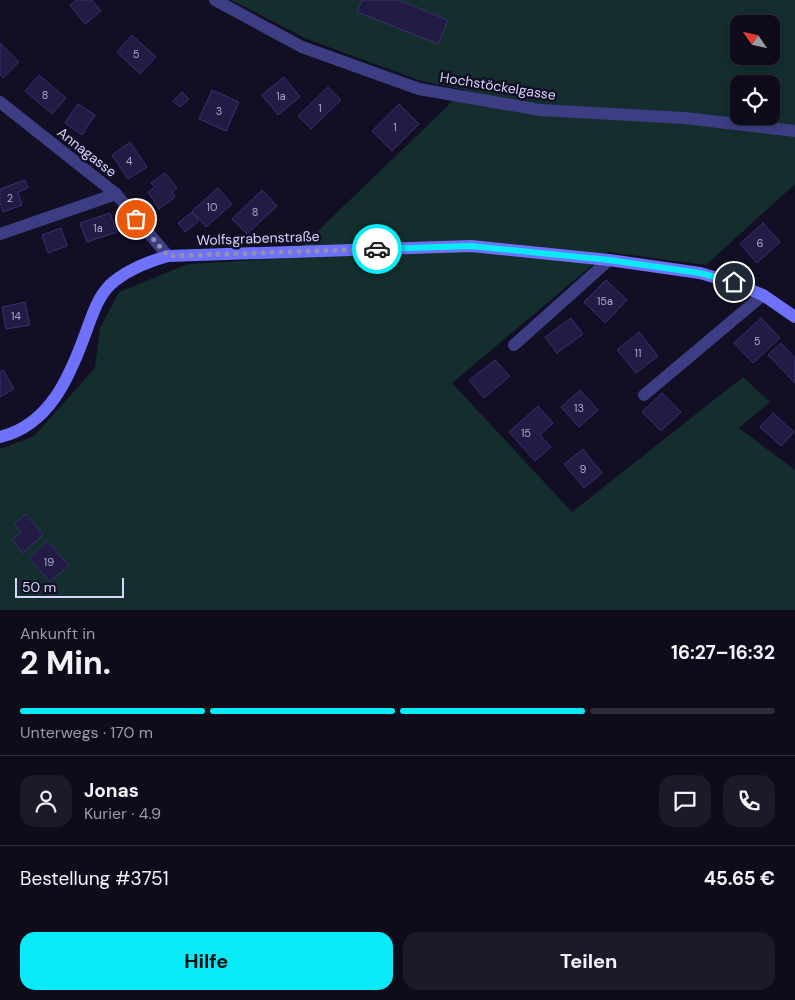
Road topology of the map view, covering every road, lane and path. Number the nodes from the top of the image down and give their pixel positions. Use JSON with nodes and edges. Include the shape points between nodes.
{"nodes":[{"id":1,"x":215,"y":0,"type":"edge"},
{"id":2,"x":0,"y":102,"type":"edge"},
{"id":3,"x":795,"y":131,"type":"edge"},
{"id":4,"x":116,"y":194,"type":"junction"},
{"id":5,"x":0,"y":234,"type":"edge"},
{"id":6,"x":168,"y":256,"type":"junction"},
{"id":7,"x":609,"y":260,"type":"junction"},
{"id":8,"x":763,"y":295,"type":"junction"},
{"id":9,"x":795,"y":317,"type":"edge"},
{"id":10,"x":514,"y":345,"type":"dead end"},
{"id":11,"x":644,"y":395,"type":"dead end"},
{"id":12,"x":0,"y":437,"type":"edge"}],
"edges":[{"from":1,"to":3,"type":"street","name":"Hochstöckelgasse","via":[[302,47],[419,89],[540,110],[685,118]]},
{"from":2,"to":4,"type":"street","name":"Annagasse"},
{"from":4,"to":5,"type":"street"},
{"from":4,"to":6,"type":"street","name":"Annagasse"},
{"from":6,"to":7,"type":"main road","name":"Wolfsgrabenstraße","via":[[471,246]]},
{"from":6,"to":12,"type":"main road","name":"Wolfsgrabenstraße","via":[[139,265],[110,285],[96,304],[70,375],[56,398],[34,420],[10,435]]},
{"from":7,"to":8,"type":"main road","name":"Wolfsgrabenstraße","via":[[700,273],[734,282]]},
{"from":7,"to":10,"type":"street"},
{"from":8,"to":9,"type":"main road","name":"Wolfsgrabenstraße"},
{"from":8,"to":11,"type":"street"}]}
